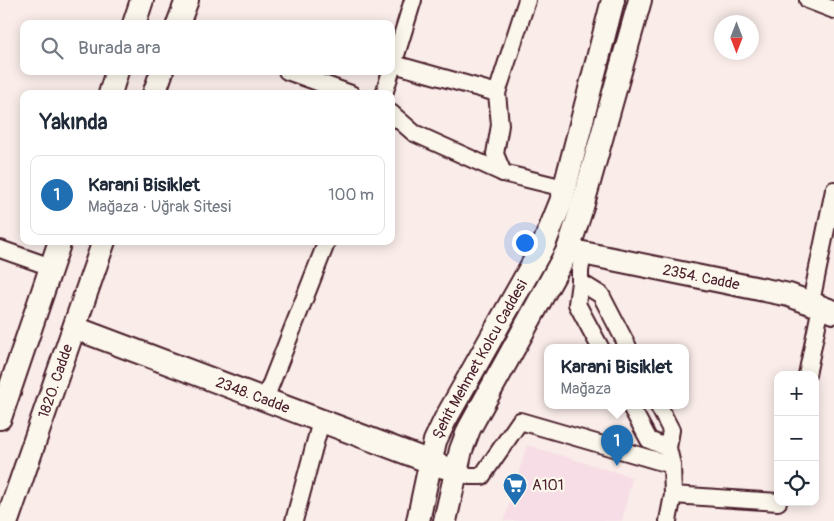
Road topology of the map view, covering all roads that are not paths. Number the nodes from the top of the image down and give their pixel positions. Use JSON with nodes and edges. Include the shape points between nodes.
{"nodes":[{"id":1,"x":142,"y":0,"type":"edge"},
{"id":2,"x":187,"y":0,"type":"edge"},
{"id":3,"x":413,"y":0,"type":"edge"},
{"id":4,"x":527,"y":0,"type":"edge"},
{"id":5,"x":612,"y":0,"type":"edge"},
{"id":6,"x":640,"y":0,"type":"edge"},
{"id":7,"x":808,"y":0,"type":"edge"},
{"id":8,"x":834,"y":10,"type":"edge"},
{"id":9,"x":135,"y":20,"type":"edge"},
{"id":10,"x":180,"y":20,"type":"edge"},
{"id":11,"x":395,"y":61,"type":"edge"},
{"id":12,"x":395,"y":64,"type":"edge"},
{"id":13,"x":116,"y":75,"type":"edge"},
{"id":14,"x":161,"y":75,"type":"edge"},
{"id":15,"x":298,"y":75,"type":"edge"},
{"id":16,"x":390,"y":75,"type":"edge"},
{"id":17,"x":111,"y":90,"type":"edge"},
{"id":18,"x":155,"y":90,"type":"edge"},
{"id":19,"x":340,"y":90,"type":"edge"},
{"id":20,"x":385,"y":90,"type":"edge"},
{"id":21,"x":497,"y":93,"type":"junction"},
{"id":22,"x":395,"y":116,"type":"edge"},
{"id":23,"x":503,"y":173,"type":"junction"},
{"id":24,"x":564,"y":188,"type":"junction"},
{"id":25,"x":834,"y":190,"type":"edge"},
{"id":26,"x":59,"y":245,"type":"edge"},
{"id":27,"x":103,"y":245,"type":"edge"},
{"id":28,"x":325,"y":245,"type":"edge"},
{"id":29,"x":0,"y":249,"type":"edge"},
{"id":30,"x":576,"y":251,"type":"junction"},
{"id":31,"x":51,"y":267,"type":"junction"},
{"id":32,"x":580,"y":282,"type":"junction"},
{"id":33,"x":822,"y":306,"type":"edge"},
{"id":34,"x":75,"y":328,"type":"junction"},
{"id":35,"x":598,"y":344,"type":"edge"},
{"id":36,"x":626,"y":344,"type":"edge"},
{"id":37,"x":808,"y":371,"type":"edge"},
{"id":38,"x":265,"y":399,"type":"junction"},
{"id":39,"x":632,"y":409,"type":"edge"},
{"id":40,"x":660,"y":409,"type":"edge"},
{"id":41,"x":0,"y":418,"type":"edge"},
{"id":42,"x":321,"y":421,"type":"junction"},
{"id":43,"x":668,"y":448,"type":"junction"},
{"id":44,"x":430,"y":463,"type":"junction"},
{"id":45,"x":672,"y":465,"type":"junction"},
{"id":46,"x":455,"y":471,"type":"junction"},
{"id":47,"x":673,"y":495,"type":"junction"},
{"id":48,"x":774,"y":502,"type":"edge"},
{"id":49,"x":7,"y":521,"type":"edge"},
{"id":50,"x":294,"y":521,"type":"edge"},
{"id":51,"x":418,"y":521,"type":"edge"},
{"id":52,"x":445,"y":521,"type":"edge"},
{"id":53,"x":668,"y":521,"type":"edge"}],
"edges":[{"from":1,"to":9,"type":"street"},
{"from":2,"to":10,"type":"street"},
{"from":3,"to":11,"type":"street"},
{"from":4,"to":21,"type":"street"},
{"from":5,"to":24,"type":"street","name":"Şehit Mehmet Kolcu Caddesi"},
{"from":6,"to":30,"type":"street","name":"Şehit Mehmet Kolcu Caddesi","via":[[582,207]]},
{"from":7,"to":8,"type":"street"},
{"from":12,"to":21,"type":"street"},
{"from":13,"to":17,"type":"street"},
{"from":14,"to":18,"type":"street"},
{"from":15,"to":19,"type":"street"},
{"from":16,"to":20,"type":"street"},
{"from":21,"to":23,"type":"street","via":[[500,125],[495,154]]},
{"from":22,"to":23,"type":"street","via":[[414,133]]},
{"from":23,"to":24,"type":"street"},
{"from":24,"to":44,"type":"street","name":"Şehit Mehmet Kolcu Caddesi","via":[[544,244],[444,420]]},
{"from":25,"to":33,"type":"street"},
{"from":26,"to":31,"type":"street"},
{"from":27,"to":34,"type":"street","name":"1820. Cadde"},
{"from":28,"to":38,"type":"street"},
{"from":29,"to":31,"type":"street"},
{"from":30,"to":32,"type":"street"},
{"from":30,"to":33,"type":"street","name":"2354. Cadde","via":[[789,295]]},
{"from":30,"to":46,"type":"street","name":"Şehit Mehmet Kolcu Caddesi","via":[[469,429]]},
{"from":31,"to":41,"type":"street"},
{"from":32,"to":35,"type":"street","via":[[577,304]]},
{"from":32,"to":36,"type":"street","via":[[601,295]]},
{"from":33,"to":37,"type":"street"},
{"from":34,"to":38,"type":"street","name":"2348. Cadde"},
{"from":34,"to":49,"type":"street","name":"1820. Cadde"},
{"from":38,"to":42,"type":"street","name":"2348. Cadde"},
{"from":39,"to":43,"type":"street","via":[[649,440]]},
{"from":40,"to":43,"type":"street","via":[[671,430]]},
{"from":42,"to":44,"type":"street","name":"2348. Cadde"},
{"from":42,"to":50,"type":"street"},
{"from":43,"to":45,"type":"street"},
{"from":44,"to":46,"type":"street","name":"2348. Cadde"},
{"from":44,"to":51,"type":"street","name":"Şehit Mehmet Kolcu Caddesi"},
{"from":45,"to":46,"type":"street","via":[[520,421],[482,476]]},
{"from":45,"to":47,"type":"street"},
{"from":46,"to":52,"type":"street","name":"Şehit Mehmet Kolcu Caddesi"},
{"from":47,"to":48,"type":"street"},
{"from":47,"to":53,"type":"street"}]}
